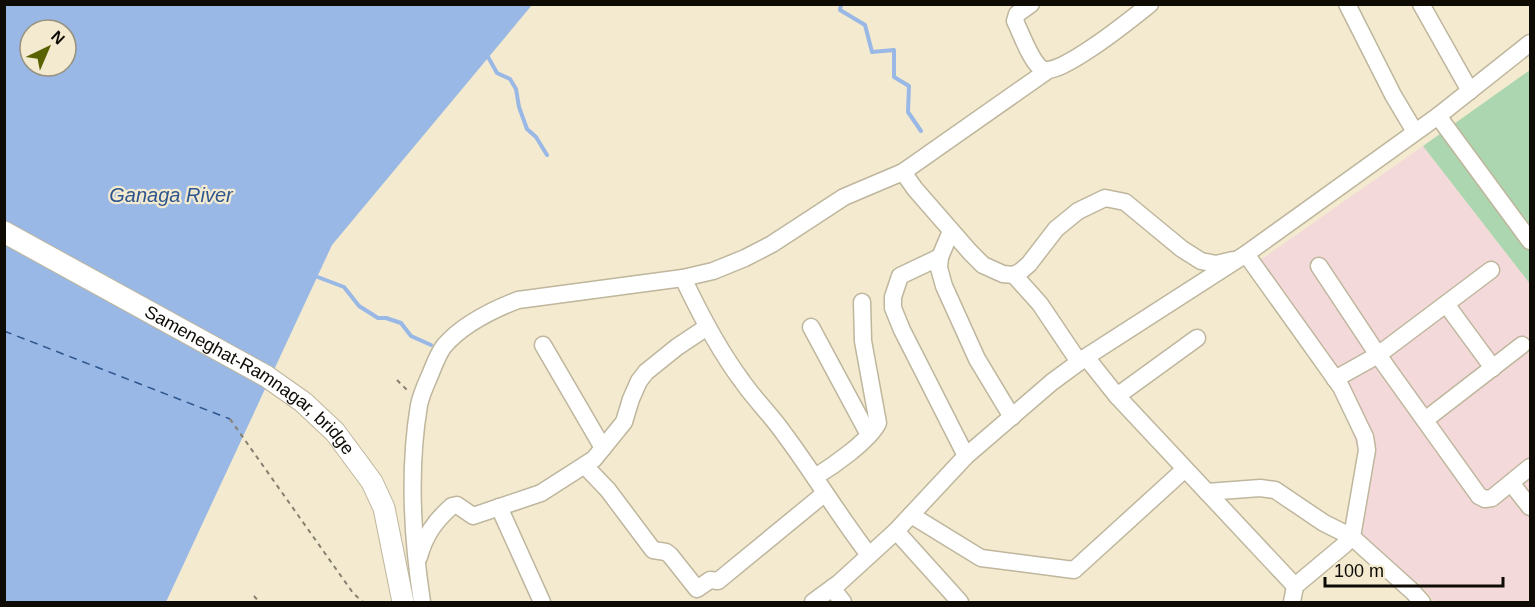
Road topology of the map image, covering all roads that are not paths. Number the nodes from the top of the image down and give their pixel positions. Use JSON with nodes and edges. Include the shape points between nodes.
{"nodes":[{"id":1,"x":1031,"y":4,"type":"edge"},
{"id":2,"x":1150,"y":4,"type":"edge"},
{"id":3,"x":1347,"y":4,"type":"edge"},
{"id":4,"x":1421,"y":4,"type":"edge"},
{"id":5,"x":1530,"y":43,"type":"edge"},
{"id":6,"x":1047,"y":71,"type":"junction"},
{"id":7,"x":1470,"y":91,"type":"junction"},
{"id":8,"x":1438,"y":116,"type":"junction"},
{"id":9,"x":1415,"y":132,"type":"junction"},
{"id":10,"x":903,"y":172,"type":"junction"},
{"id":11,"x":951,"y":231,"type":"junction"},
{"id":12,"x":4,"y":232,"type":"edge"},
{"id":13,"x":1530,"y":241,"type":"edge"},
{"id":14,"x":940,"y":257,"type":"junction"},
{"id":15,"x":1241,"y":257,"type":"junction"},
{"id":16,"x":1319,"y":266,"type":"dead end"},
{"id":17,"x":1491,"y":270,"type":"dead end"},
{"id":18,"x":1014,"y":275,"type":"junction"},
{"id":19,"x":683,"y":278,"type":"junction"},
{"id":20,"x":862,"y":302,"type":"dead end"},
{"id":21,"x":1446,"y":304,"type":"junction"},
{"id":22,"x":707,"y":327,"type":"junction"},
{"id":23,"x":811,"y":327,"type":"dead end"},
{"id":24,"x":1197,"y":338,"type":"dead end"},
{"id":25,"x":543,"y":345,"type":"dead end"},
{"id":26,"x":1522,"y":345,"type":"dead end"},
{"id":27,"x":1378,"y":354,"type":"junction"},
{"id":28,"x":1082,"y":359,"type":"junction"},
{"id":29,"x":1493,"y":368,"type":"junction"},
{"id":30,"x":1335,"y":380,"type":"junction"},
{"id":31,"x":1117,"y":396,"type":"junction"},
{"id":32,"x":1012,"y":417,"type":"junction"},
{"id":33,"x":1425,"y":420,"type":"junction"},
{"id":34,"x":869,"y":435,"type":"junction"},
{"id":35,"x":603,"y":448,"type":"junction"},
{"id":36,"x":966,"y":456,"type":"junction"},
{"id":37,"x":585,"y":466,"type":"junction"},
{"id":38,"x":1530,"y":467,"type":"edge"},
{"id":39,"x":1185,"y":469,"type":"junction"},
{"id":40,"x":815,"y":477,"type":"junction"},
{"id":41,"x":1511,"y":483,"type":"junction"},
{"id":42,"x":1207,"y":492,"type":"junction"},
{"id":43,"x":824,"y":494,"type":"junction"},
{"id":44,"x":498,"y":507,"type":"junction"},
{"id":45,"x":1530,"y":507,"type":"edge"},
{"id":46,"x":911,"y":515,"type":"junction"},
{"id":47,"x":896,"y":531,"type":"junction"},
{"id":48,"x":1352,"y":537,"type":"junction"},
{"id":49,"x":869,"y":555,"type":"junction"},
{"id":50,"x":417,"y":568,"type":"junction"},
{"id":51,"x":832,"y":588,"type":"junction"},
{"id":52,"x":1293,"y":594,"type":"edge"},
{"id":53,"x":404,"y":603,"type":"edge"},
{"id":54,"x":422,"y":603,"type":"edge"},
{"id":55,"x":542,"y":603,"type":"edge"},
{"id":56,"x":813,"y":603,"type":"edge"},
{"id":57,"x":843,"y":603,"type":"edge"},
{"id":58,"x":960,"y":603,"type":"edge"},
{"id":59,"x":1422,"y":603,"type":"edge"}],
"edges":[{"from":1,"to":6,"type":"street","via":[[1017,14],[1015,21],[1034,59]]},
{"from":2,"to":6,"type":"street","via":[[1072,61]]},
{"from":3,"to":9,"type":"street"},
{"from":4,"to":7,"type":"street"},
{"from":5,"to":7,"type":"street"},
{"from":6,"to":10,"type":"street"},
{"from":7,"to":8,"type":"street"},
{"from":8,"to":9,"type":"street"},
{"from":8,"to":13,"type":"street"},
{"from":9,"to":15,"type":"street"},
{"from":10,"to":11,"type":"street"},
{"from":10,"to":19,"type":"street","via":[[844,197],[745,258]]},
{"from":11,"to":14,"type":"street"},
{"from":11,"to":18,"type":"street","via":[[983,265],[994,272]]},
{"from":12,"to":53,"type":"main road","name":"Sameneghat-Ramnagar, bridge","via":[[266,376],[303,402],[335,432],[372,482],[384,508]]},
{"from":14,"to":32,"type":"street","via":[[944,286],[972,349]]},
{"from":14,"to":36,"type":"street","via":[[900,276],[893,308]]},
{"from":15,"to":18,"type":"street","via":[[1216,264],[1202,261],[1135,209],[1106,198],[1078,211],[1056,229],[1029,264]]},
{"from":15,"to":28,"type":"street"},
{"from":15,"to":30,"type":"street"},
{"from":16,"to":27,"type":"street"},
{"from":17,"to":21,"type":"street"},
{"from":18,"to":28,"type":"street"},
{"from":19,"to":22,"type":"street"},
{"from":19,"to":50,"type":"street","via":[[518,300],[478,319],[444,346],[419,403],[412,510]]},
{"from":20,"to":34,"type":"street","via":[[863,340],[879,421]]},
{"from":21,"to":27,"type":"street"},
{"from":21,"to":29,"type":"street"},
{"from":22,"to":35,"type":"street","via":[[646,372],[624,422]]},
{"from":22,"to":40,"type":"street","via":[[743,383]]},
{"from":23,"to":34,"type":"street"},
{"from":24,"to":31,"type":"street"},
{"from":25,"to":35,"type":"street"},
{"from":26,"to":29,"type":"street"},
{"from":27,"to":30,"type":"street"},
{"from":27,"to":33,"type":"street"},
{"from":28,"to":31,"type":"street"},
{"from":28,"to":32,"type":"street"},
{"from":29,"to":33,"type":"street"},
{"from":30,"to":48,"type":"street","via":[[1365,437],[1367,450]]},
{"from":31,"to":39,"type":"street"},
{"from":32,"to":36,"type":"street"},
{"from":33,"to":41,"type":"street","via":[[1479,496],[1492,498]]},
{"from":34,"to":40,"type":"street"},
{"from":35,"to":37,"type":"street"},
{"from":36,"to":46,"type":"street"},
{"from":37,"to":43,"type":"street","via":[[653,550],[670,555],[698,589],[710,580],[718,581]]},
{"from":37,"to":44,"type":"street","via":[[541,493]]},
{"from":38,"to":41,"type":"street"},
{"from":39,"to":42,"type":"street"},
{"from":39,"to":46,"type":"street","via":[[1074,570],[981,558]]},
{"from":40,"to":43,"type":"street"},
{"from":41,"to":45,"type":"street"},
{"from":42,"to":48,"type":"street","via":[[1275,490]]},
{"from":42,"to":52,"type":"street"},
{"from":43,"to":49,"type":"street"},
{"from":44,"to":50,"type":"street","via":[[473,516],[457,505],[452,506],[429,529]]},
{"from":44,"to":55,"type":"street"},
{"from":46,"to":47,"type":"street"},
{"from":47,"to":49,"type":"street"},
{"from":47,"to":58,"type":"street"},
{"from":48,"to":52,"type":"street"},
{"from":48,"to":59,"type":"street"},
{"from":49,"to":51,"type":"street"},
{"from":50,"to":54,"type":"street"},
{"from":51,"to":56,"type":"street"},
{"from":51,"to":57,"type":"street"}]}
